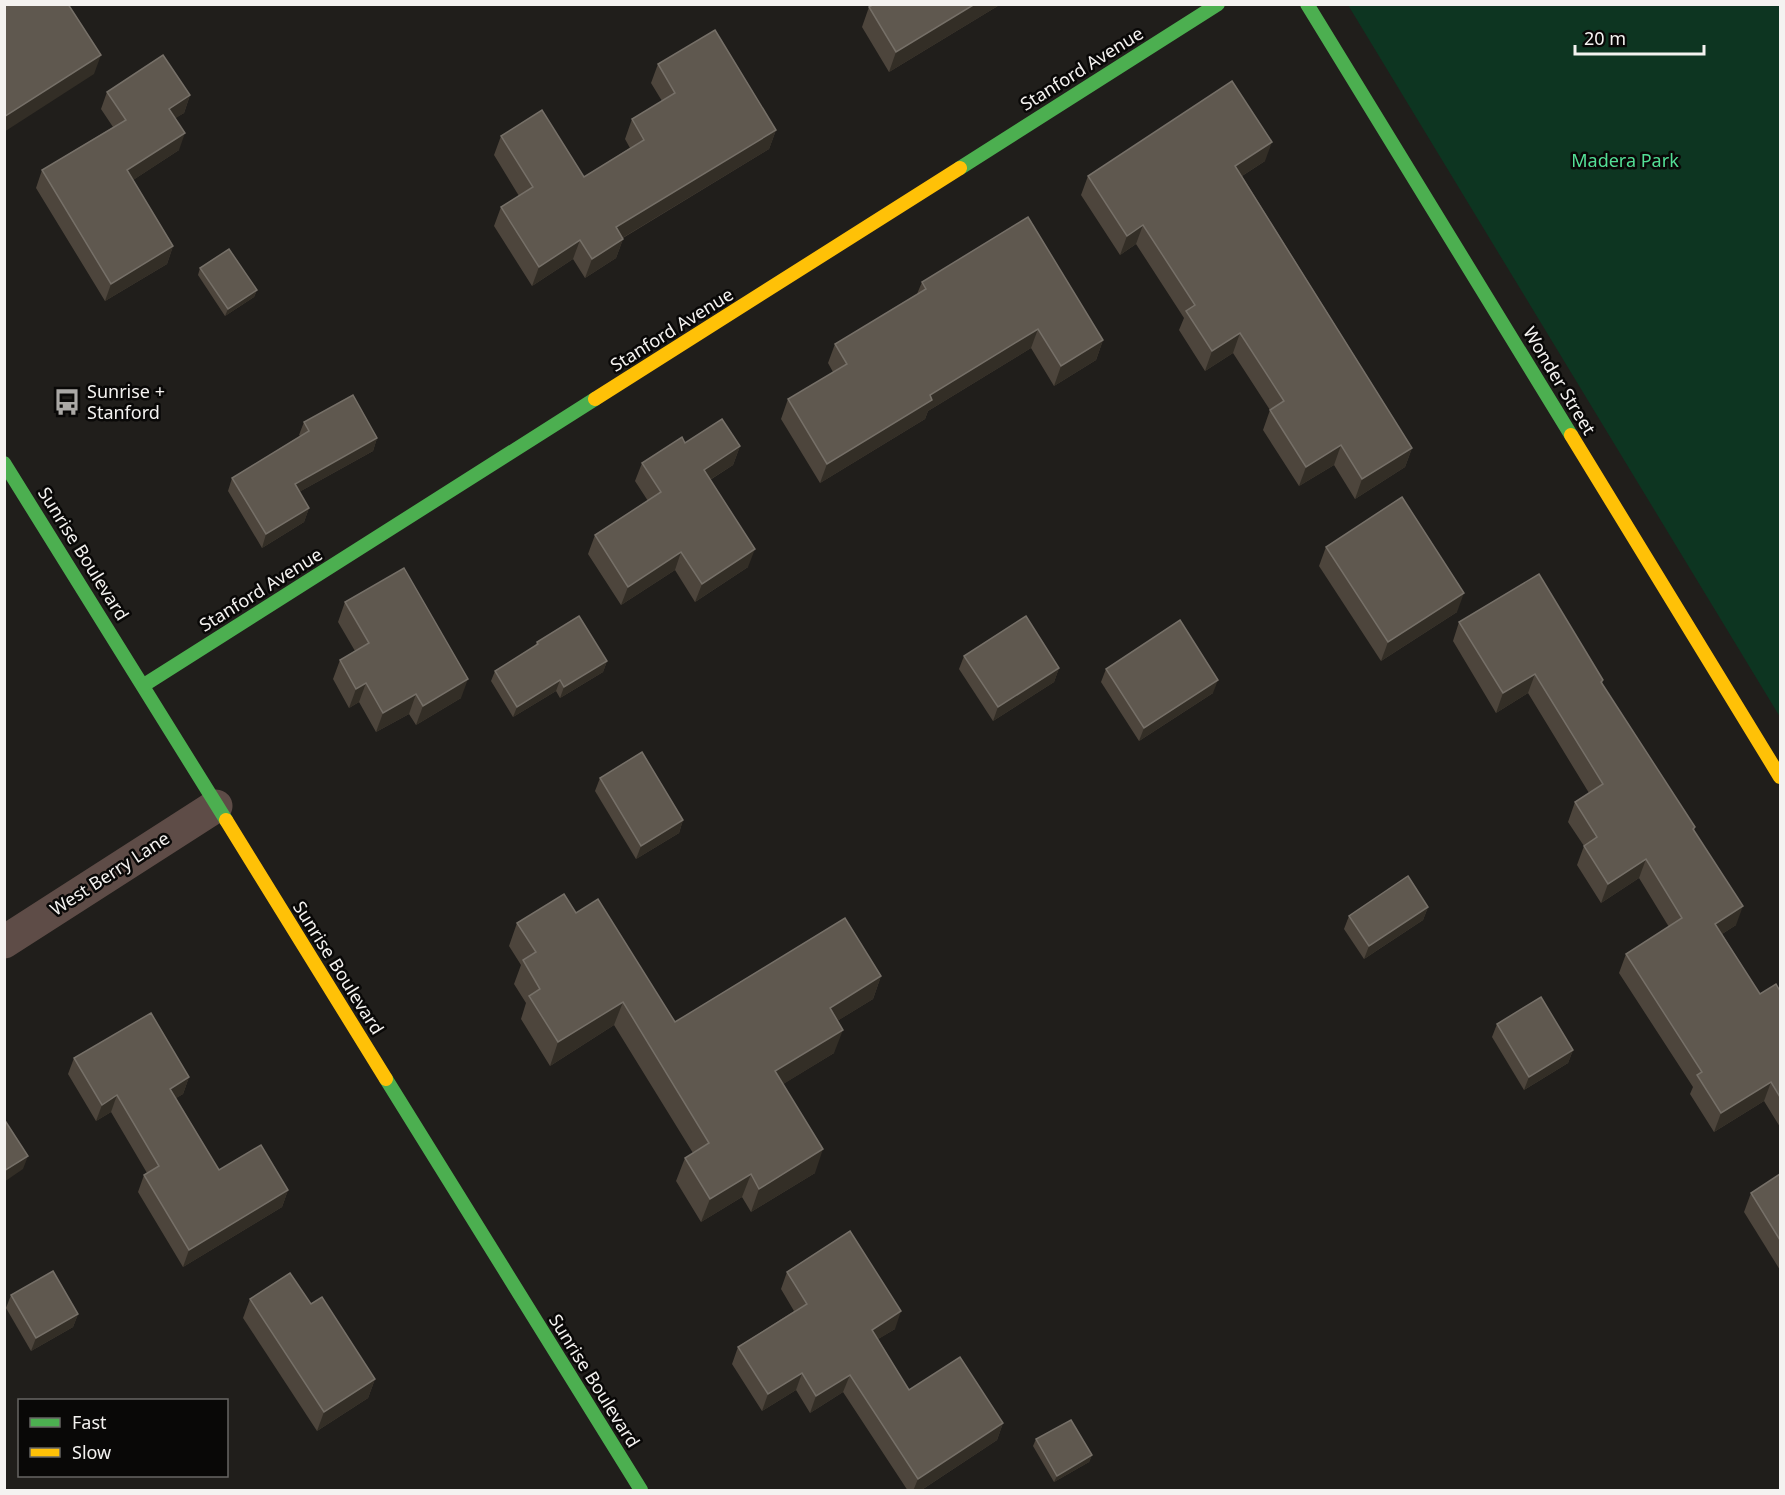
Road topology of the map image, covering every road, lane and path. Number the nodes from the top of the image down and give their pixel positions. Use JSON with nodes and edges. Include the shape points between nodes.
{"nodes":[{"id":1,"x":1218,"y":4,"type":"edge"},
{"id":2,"x":1307,"y":4,"type":"edge"},
{"id":3,"x":4,"y":463,"type":"edge"},
{"id":4,"x":144,"y":685,"type":"junction"},
{"id":5,"x":1780,"y":777,"type":"edge"},
{"id":6,"x":216,"y":806,"type":"junction"},
{"id":7,"x":4,"y":942,"type":"edge"},
{"id":8,"x":642,"y":1491,"type":"edge"}],
"edges":[{"from":1,"to":4,"type":"street","name":"Stanford Avenue"},
{"from":2,"to":5,"type":"street","name":"Wonder Street"},
{"from":3,"to":4,"type":"street","name":"Sunrise Boulevard"},
{"from":4,"to":6,"type":"street","name":"Sunrise Boulevard"},
{"from":6,"to":7,"type":"street","name":"West Berry Lane"},
{"from":6,"to":8,"type":"street","name":"Sunrise Boulevard"}]}
